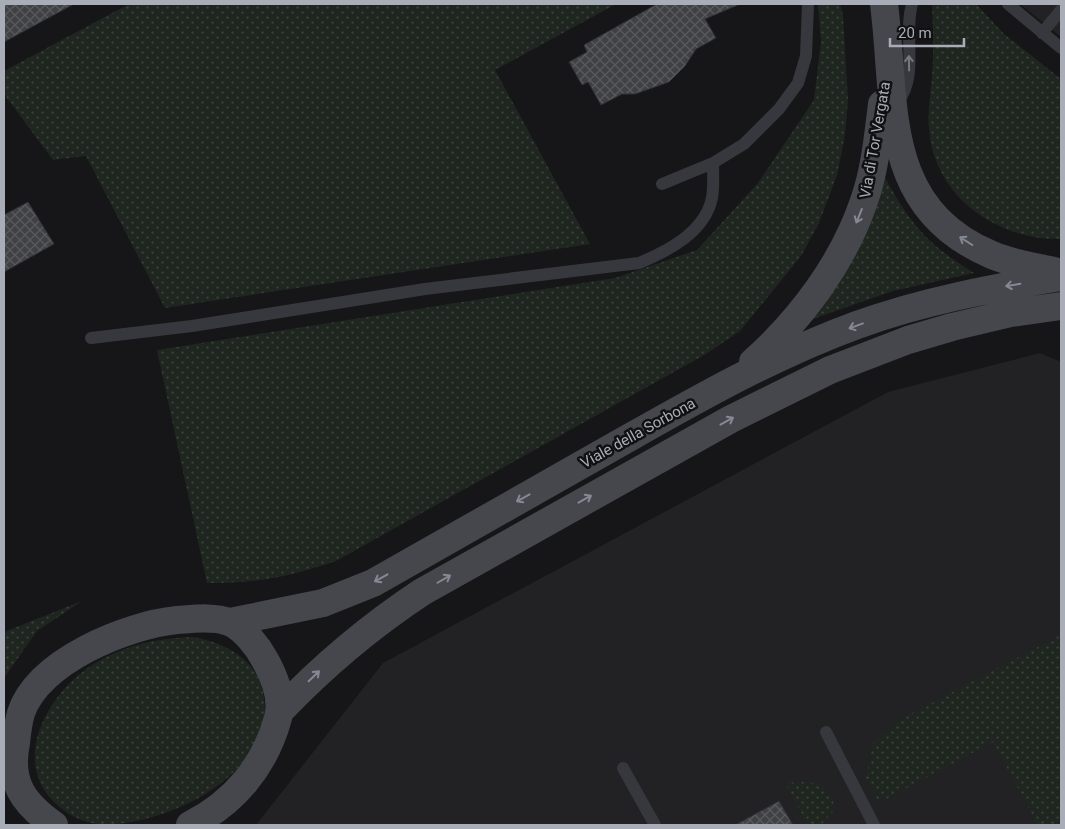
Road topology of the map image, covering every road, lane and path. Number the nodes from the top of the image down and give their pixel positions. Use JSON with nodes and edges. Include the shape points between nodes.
{"nodes":[{"id":1,"x":808,"y":4,"type":"edge"},
{"id":2,"x":884,"y":4,"type":"edge"},
{"id":3,"x":912,"y":4,"type":"edge"},
{"id":4,"x":1008,"y":4,"type":"edge"},
{"id":5,"x":1061,"y":10,"type":"edge"},
{"id":6,"x":1042,"y":33,"type":"junction"},
{"id":7,"x":1061,"y":48,"type":"edge"},
{"id":8,"x":889,"y":66,"type":"junction"},
{"id":9,"x":894,"y":108,"type":"junction"},
{"id":10,"x":713,"y":163,"type":"junction"},
{"id":11,"x":662,"y":184,"type":"dead end"},
{"id":12,"x":1061,"y":272,"type":"edge"},
{"id":13,"x":1061,"y":277,"type":"edge"},
{"id":14,"x":1061,"y":306,"type":"edge"},
{"id":15,"x":91,"y":338,"type":"dead end"},
{"id":16,"x":733,"y":379,"type":"junction"},
{"id":17,"x":230,"y":622,"type":"junction"},
{"id":18,"x":280,"y":711,"type":"junction"},
{"id":19,"x":22,"y":712,"type":"junction"},
{"id":20,"x":826,"y":732,"type":"dead end"},
{"id":21,"x":4,"y":748,"type":"edge"},
{"id":22,"x":623,"y":768,"type":"dead end"},
{"id":23,"x":54,"y":825,"type":"edge"},
{"id":24,"x":190,"y":825,"type":"edge"},
{"id":25,"x":655,"y":825,"type":"edge"},
{"id":26,"x":874,"y":825,"type":"edge"}],
"edges":[{"from":1,"to":10,"type":"lane","via":[[806,56],[798,83],[779,109],[744,144]]},
{"from":2,"to":8,"type":"street","name":"Via di Tor Vergata"},
{"from":9,"to":3,"type":"lane","one_way":true,"via":[[908,79],[908,25]]},
{"from":4,"to":6,"type":"lane"},
{"from":5,"to":6,"type":"lane"},
{"from":6,"to":7,"type":"lane"},
{"from":8,"to":9,"type":"street","name":"Via di Tor Vergata"},
{"from":8,"to":16,"type":"street","name":"Via di Tor Vergata","one_way":true,"via":[[870,179],[850,235],[830,273],[802,310],[778,338]]},
{"from":12,"to":9,"type":"street","name":"Via di Tor Vergata","one_way":true,"via":[[992,255],[942,224],[924,202],[904,166]]},
{"from":10,"to":11,"type":"lane"},
{"from":10,"to":15,"type":"lane","via":[[712,197],[706,214],[687,237],[658,255],[639,262],[425,289],[192,326]]},
{"from":13,"to":16,"type":"street","name":"Viale della Sorbona","one_way":true,"via":[[959,296],[859,324]]},
{"from":18,"to":14,"type":"street","one_way":true,"via":[[328,662],[388,614],[422,592],[755,406],[830,370],[908,340],[973,321]]},
{"from":16,"to":17,"type":"street","name":"Viale della Sorbona","one_way":true,"via":[[373,583],[324,603]]},
{"from":17,"to":18,"type":"street","via":[[260,652],[271,671]]},
{"from":17,"to":19,"type":"street","name":"Viale della Sorbona","via":[[208,619],[163,622],[140,626],[105,639],[51,674],[32,694]]},
{"from":18,"to":24,"type":"street","via":[[256,769],[220,806]]},
{"from":19,"to":21,"type":"street"},
{"from":19,"to":23,"type":"street","via":[[13,761],[18,788],[27,802]]},
{"from":20,"to":26,"type":"lane"},
{"from":22,"to":25,"type":"lane"}]}
